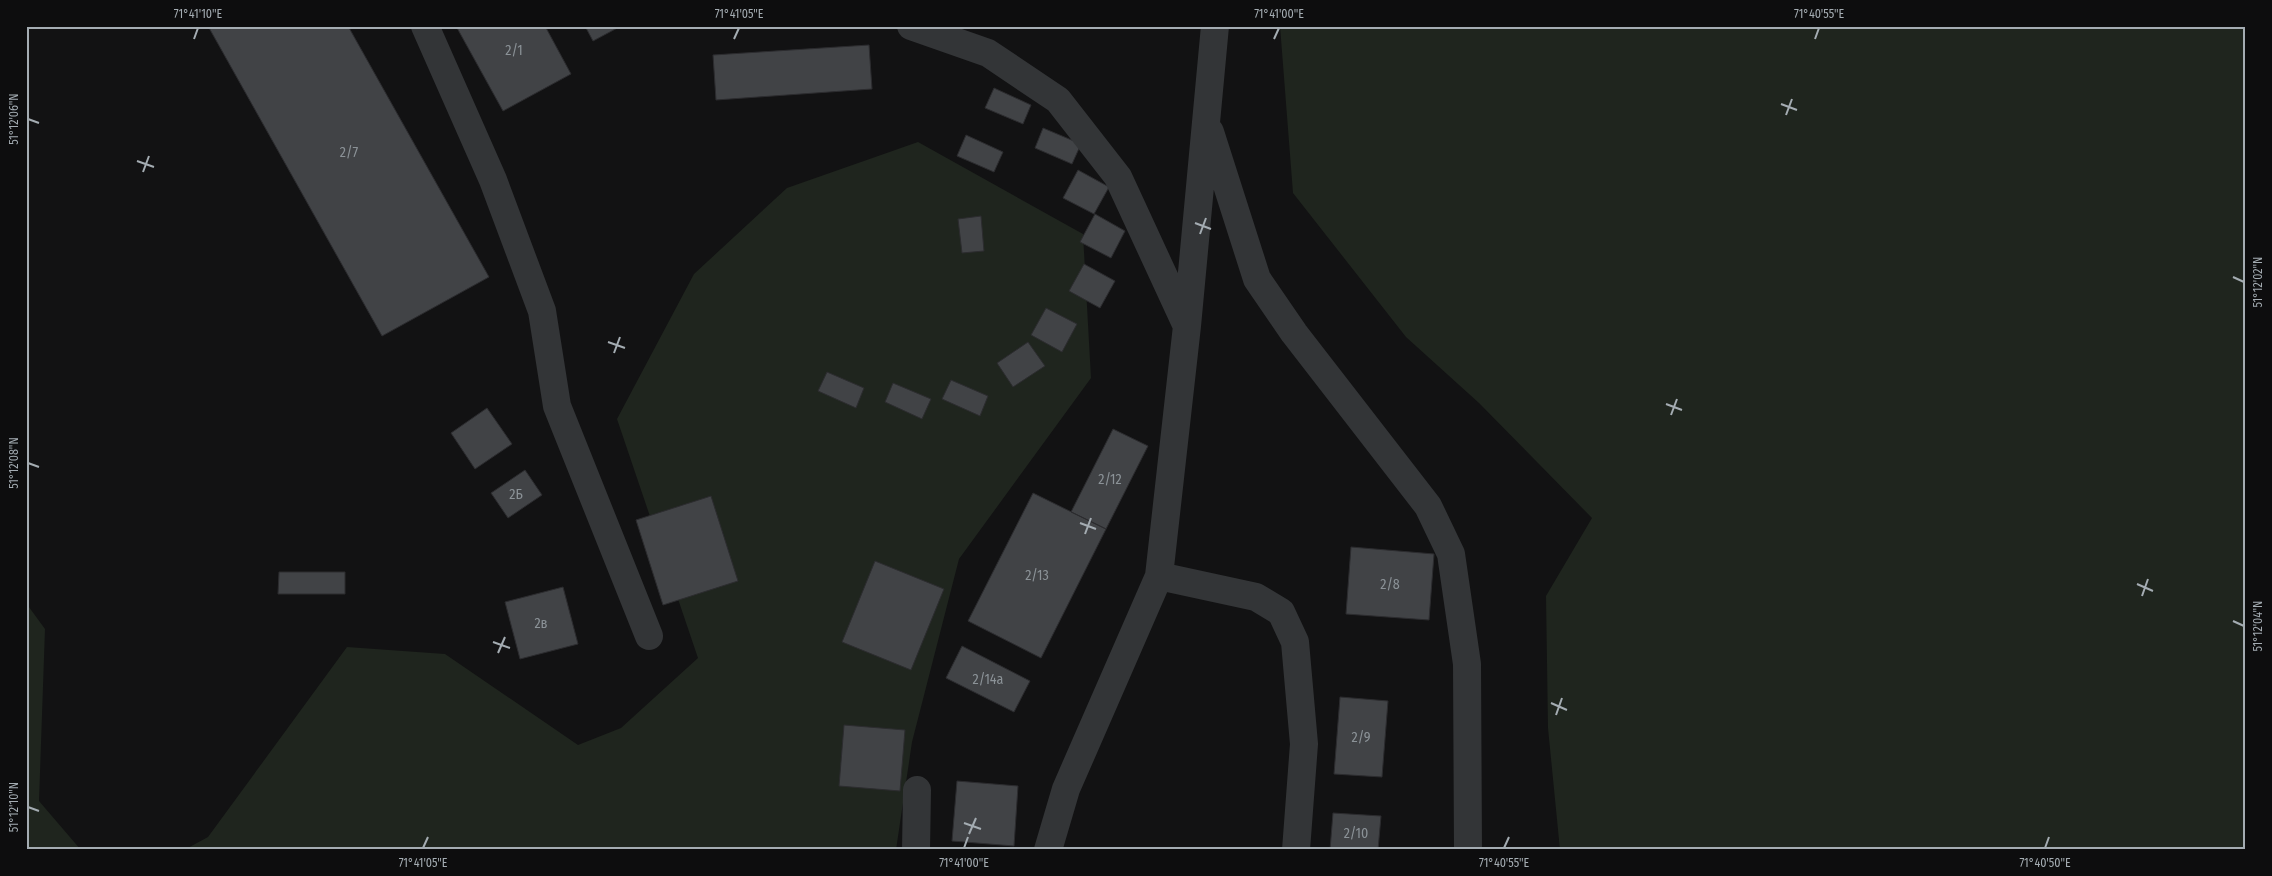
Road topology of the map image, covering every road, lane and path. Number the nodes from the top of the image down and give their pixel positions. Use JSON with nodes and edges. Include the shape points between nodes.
{"nodes":[{"id":1,"x":425,"y":26,"type":"edge"},
{"id":2,"x":911,"y":26,"type":"edge"},
{"id":3,"x":1215,"y":26,"type":"edge"},
{"id":4,"x":1206,"y":121,"type":"junction"},
{"id":5,"x":1187,"y":326,"type":"junction"},
{"id":6,"x":1159,"y":576,"type":"junction"},
{"id":7,"x":649,"y":636,"type":"dead end"},
{"id":8,"x":916,"y":790,"type":"dead end"},
{"id":9,"x":916,"y":850,"type":"edge"},
{"id":10,"x":1048,"y":850,"type":"edge"},
{"id":11,"x":1296,"y":850,"type":"edge"},
{"id":12,"x":1468,"y":850,"type":"edge"}],
"edges":[{"from":1,"to":7,"type":"lane","via":[[493,180],[542,311],[557,406]]},
{"from":2,"to":5,"type":"lane","via":[[988,53],[1058,100],[1118,177]]},
{"from":3,"to":4,"type":"lane"},
{"from":4,"to":5,"type":"lane"},
{"from":4,"to":12,"type":"lane","via":[[1257,280],[1428,506],[1451,554],[1467,664]]},
{"from":5,"to":6,"type":"lane"},
{"from":6,"to":10,"type":"lane","via":[[1066,789]]},
{"from":6,"to":11,"type":"lane","via":[[1256,597],[1281,612],[1295,642],[1304,744]]},
{"from":8,"to":9,"type":"lane"}]}
